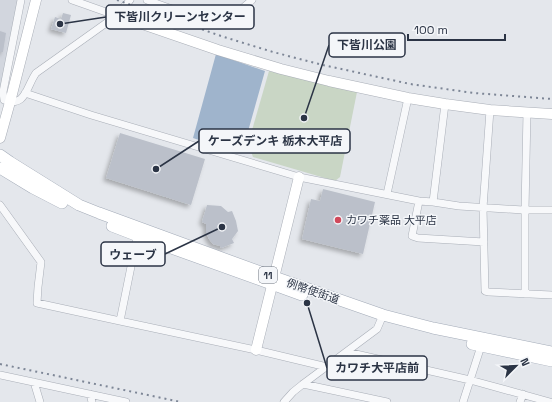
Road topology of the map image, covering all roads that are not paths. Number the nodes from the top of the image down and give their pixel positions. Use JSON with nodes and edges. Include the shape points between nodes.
{"nodes":[{"id":1,"x":21,"y":0,"type":"edge"},
{"id":2,"x":36,"y":0,"type":"edge"},
{"id":3,"x":72,"y":0,"type":"edge"},
{"id":4,"x":130,"y":0,"type":"edge"},
{"id":5,"x":147,"y":0,"type":"edge"},
{"id":6,"x":252,"y":0,"type":"edge"},
{"id":7,"x":115,"y":14,"type":"junction"},
{"id":8,"x":25,"y":93,"type":"junction"},
{"id":9,"x":408,"y":98,"type":"junction"},
{"id":10,"x":10,"y":102,"type":"junction"},
{"id":11,"x":445,"y":104,"type":"junction"},
{"id":12,"x":490,"y":110,"type":"junction"},
{"id":13,"x":527,"y":112,"type":"junction"},
{"id":14,"x":552,"y":114,"type":"edge"},
{"id":15,"x":0,"y":138,"type":"edge"},
{"id":16,"x":0,"y":155,"type":"edge"},
{"id":17,"x":0,"y":168,"type":"edge"},
{"id":18,"x":299,"y":177,"type":"junction"},
{"id":19,"x":387,"y":194,"type":"junction"},
{"id":20,"x":419,"y":201,"type":"junction"},
{"id":21,"x":433,"y":202,"type":"junction"},
{"id":22,"x":0,"y":205,"type":"edge"},
{"id":23,"x":483,"y":208,"type":"junction"},
{"id":24,"x":525,"y":210,"type":"junction"},
{"id":25,"x":552,"y":210,"type":"edge"},
{"id":26,"x":138,"y":232,"type":"junction"},
{"id":27,"x":484,"y":242,"type":"junction"},
{"id":28,"x":273,"y":281,"type":"junction"},
{"id":29,"x":525,"y":294,"type":"junction"},
{"id":30,"x":552,"y":294,"type":"edge"},
{"id":31,"x":382,"y":318,"type":"junction"},
{"id":32,"x":120,"y":321,"type":"junction"},
{"id":33,"x":482,"y":343,"type":"junction"},
{"id":34,"x":256,"y":350,"type":"junction"},
{"id":35,"x":347,"y":352,"type":"junction"},
{"id":36,"x":552,"y":352,"type":"edge"},
{"id":37,"x":552,"y":361,"type":"edge"},
{"id":38,"x":327,"y":367,"type":"junction"},
{"id":39,"x":0,"y":375,"type":"edge"},
{"id":40,"x":470,"y":380,"type":"junction"},
{"id":41,"x":34,"y":382,"type":"junction"},
{"id":42,"x":303,"y":384,"type":"junction"},
{"id":43,"x":90,"y":394,"type":"junction"},
{"id":44,"x":523,"y":394,"type":"junction"},
{"id":45,"x":40,"y":402,"type":"edge"},
{"id":46,"x":92,"y":402,"type":"edge"},
{"id":47,"x":126,"y":402,"type":"edge"},
{"id":48,"x":284,"y":402,"type":"edge"},
{"id":49,"x":387,"y":402,"type":"edge"},
{"id":50,"x":463,"y":402,"type":"edge"},
{"id":51,"x":520,"y":402,"type":"edge"},
{"id":52,"x":550,"y":402,"type":"edge"}],
"edges":[{"from":1,"to":10,"type":"street","via":[[3,92],[4,100]]},
{"from":2,"to":10,"type":"street"},
{"from":3,"to":7,"type":"street"},
{"from":4,"to":7,"type":"street"},
{"from":5,"to":6,"type":"street","via":[[221,23],[230,19]]},
{"from":7,"to":8,"type":"street","via":[[109,21],[36,73]]},
{"from":7,"to":9,"type":"street","via":[[281,69]]},
{"from":8,"to":10,"type":"street","via":[[18,101]]},
{"from":8,"to":18,"type":"street"},
{"from":9,"to":11,"type":"street"},
{"from":9,"to":19,"type":"street"},
{"from":10,"to":15,"type":"street"},
{"from":11,"to":12,"type":"street"},
{"from":11,"to":21,"type":"street"},
{"from":12,"to":13,"type":"street"},
{"from":12,"to":23,"type":"street"},
{"from":13,"to":14,"type":"street"},
{"from":13,"to":24,"type":"street"},
{"from":16,"to":26,"type":"main road","name":"例幣使街道","number":"11","via":[[79,205]]},
{"from":17,"to":26,"type":"main road","name":"例幣使街道","number":"11","via":[[76,210]]},
{"from":18,"to":19,"type":"street"},
{"from":18,"to":28,"type":"street"},
{"from":19,"to":20,"type":"street"},
{"from":20,"to":21,"type":"street"},
{"from":20,"to":27,"type":"street","via":[[412,236]]},
{"from":21,"to":23,"type":"street"},
{"from":22,"to":32,"type":"street","via":[[41,262],[37,303]]},
{"from":23,"to":24,"type":"street"},
{"from":23,"to":27,"type":"street"},
{"from":24,"to":25,"type":"street"},
{"from":24,"to":29,"type":"street"},
{"from":26,"to":28,"type":"main road","name":"例幣使街道","number":"11"},
{"from":26,"to":32,"type":"street"},
{"from":27,"to":29,"type":"street","via":[[485,291]]},
{"from":28,"to":31,"type":"main road","name":"例幣使街道","number":"11"},
{"from":28,"to":34,"type":"street"},
{"from":29,"to":30,"type":"street"},
{"from":31,"to":33,"type":"main road","name":"例幣使街道","number":"11","via":[[433,328]]},
{"from":31,"to":35,"type":"street","via":[[377,329]]},
{"from":32,"to":34,"type":"street"},
{"from":33,"to":36,"type":"main road","name":"例幣使街道","number":"11"},
{"from":33,"to":37,"type":"main road","name":"例幣使街道","number":"11"},
{"from":33,"to":40,"type":"street"},
{"from":34,"to":38,"type":"street"},
{"from":35,"to":38,"type":"street"},
{"from":35,"to":40,"type":"street"},
{"from":38,"to":42,"type":"street"},
{"from":39,"to":41,"type":"street"},
{"from":40,"to":44,"type":"street"},
{"from":40,"to":50,"type":"street"},
{"from":41,"to":43,"type":"street"},
{"from":41,"to":45,"type":"street"},
{"from":42,"to":48,"type":"street"},
{"from":42,"to":49,"type":"street"},
{"from":43,"to":46,"type":"street"},
{"from":43,"to":47,"type":"street"},
{"from":44,"to":51,"type":"street"},
{"from":44,"to":52,"type":"street"}]}
